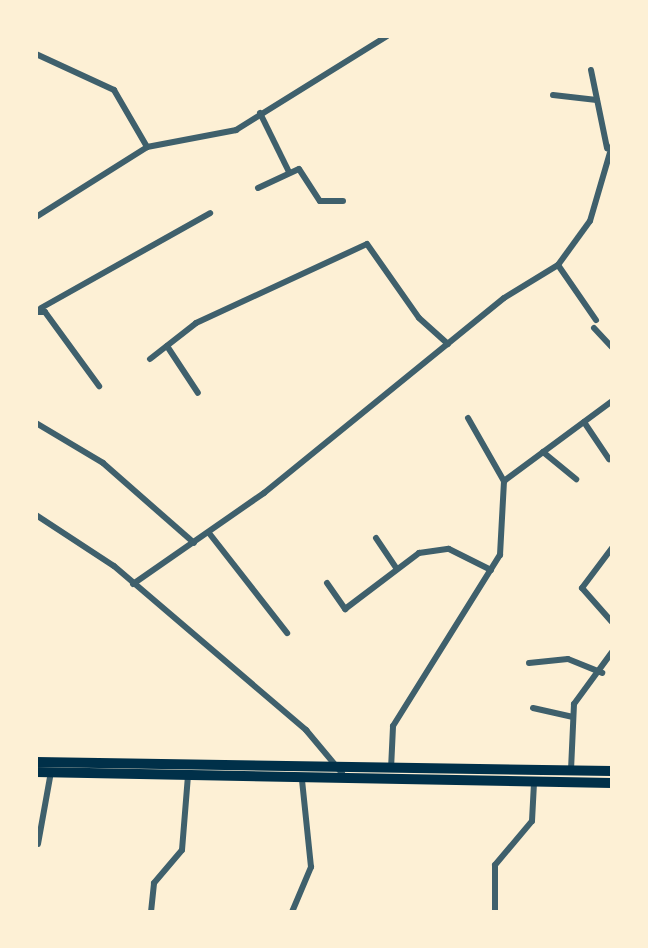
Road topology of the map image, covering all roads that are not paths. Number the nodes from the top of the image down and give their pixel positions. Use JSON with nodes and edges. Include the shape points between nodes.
{"nodes":[{"id":1,"x":387,"y":36,"type":"edge"},
{"id":2,"x":36,"y":54,"type":"edge"},
{"id":3,"x":591,"y":70,"type":"dead end"},
{"id":4,"x":553,"y":95,"type":"dead end"},
{"id":5,"x":597,"y":100,"type":"junction"},
{"id":6,"x":260,"y":113,"type":"junction"},
{"id":7,"x":602,"y":121,"type":"junction"},
{"id":8,"x":612,"y":121,"type":"edge"},
{"id":9,"x":147,"y":147,"type":"junction"},
{"id":10,"x":609,"y":147,"type":"edge"},
{"id":11,"x":289,"y":172,"type":"junction"},
{"id":12,"x":258,"y":188,"type":"dead end"},
{"id":13,"x":343,"y":201,"type":"dead end"},
{"id":14,"x":210,"y":213,"type":"dead end"},
{"id":15,"x":36,"y":217,"type":"edge"},
{"id":16,"x":558,"y":265,"type":"junction"},
{"id":17,"x":39,"y":310,"type":"edge"},
{"id":18,"x":596,"y":320,"type":"dead end"},
{"id":19,"x":594,"y":328,"type":"dead end"},
{"id":20,"x":448,"y":344,"type":"junction"},
{"id":21,"x":167,"y":346,"type":"junction"},
{"id":22,"x":612,"y":347,"type":"edge"},
{"id":23,"x":150,"y":359,"type":"dead end"},
{"id":24,"x":99,"y":386,"type":"dead end"},
{"id":25,"x":198,"y":393,"type":"dead end"},
{"id":26,"x":612,"y":401,"type":"edge"},
{"id":27,"x":468,"y":418,"type":"dead end"},
{"id":28,"x":584,"y":422,"type":"junction"},
{"id":29,"x":36,"y":423,"type":"edge"},
{"id":30,"x":543,"y":452,"type":"junction"},
{"id":31,"x":609,"y":459,"type":"dead end"},
{"id":32,"x":576,"y":479,"type":"dead end"},
{"id":33,"x":504,"y":481,"type":"junction"},
{"id":34,"x":36,"y":515,"type":"edge"},
{"id":35,"x":209,"y":533,"type":"junction"},
{"id":36,"x":376,"y":538,"type":"dead end"},
{"id":37,"x":194,"y":543,"type":"junction"},
{"id":38,"x":612,"y":548,"type":"edge"},
{"id":39,"x":396,"y":568,"type":"junction"},
{"id":40,"x":491,"y":570,"type":"junction"},
{"id":41,"x":327,"y":583,"type":"dead end"},
{"id":42,"x":133,"y":584,"type":"junction"},
{"id":43,"x":612,"y":622,"type":"edge"},
{"id":44,"x":287,"y":633,"type":"dead end"},
{"id":45,"x":612,"y":652,"type":"edge"},
{"id":46,"x":529,"y":663,"type":"dead end"},
{"id":47,"x":612,"y":671,"type":"edge"},
{"id":48,"x":602,"y":673,"type":"junction"},
{"id":49,"x":533,"y":708,"type":"dead end"},
{"id":50,"x":573,"y":717,"type":"junction"},
{"id":51,"x":36,"y":762,"type":"edge"},
{"id":52,"x":571,"y":771,"type":"junction"},
{"id":53,"x":612,"y":771,"type":"edge"},
{"id":54,"x":36,"y":772,"type":"edge"},
{"id":55,"x":51,"y":772,"type":"junction"},
{"id":56,"x":390,"y":772,"type":"junction"},
{"id":57,"x":342,"y":773,"type":"junction"},
{"id":58,"x":188,"y":775,"type":"junction"},
{"id":59,"x":302,"y":780,"type":"junction"},
{"id":60,"x":534,"y":782,"type":"junction"},
{"id":61,"x":612,"y":783,"type":"edge"},
{"id":62,"x":38,"y":844,"type":"dead end"},
{"id":63,"x":151,"y":912,"type":"edge"},
{"id":64,"x":292,"y":912,"type":"edge"},
{"id":65,"x":495,"y":912,"type":"edge"}],
"edges":[{"from":1,"to":6,"type":"street"},
{"from":2,"to":9,"type":"street","via":[[114,90]]},
{"from":3,"to":5,"type":"street"},
{"from":4,"to":5,"type":"street"},
{"from":5,"to":7,"type":"street"},
{"from":6,"to":9,"type":"street","via":[[215,138]]},
{"from":6,"to":11,"type":"street"},
{"from":7,"to":8,"type":"street"},
{"from":7,"to":10,"type":"street"},
{"from":9,"to":15,"type":"street"},
{"from":10,"to":16,"type":"street","via":[[590,221]]},
{"from":11,"to":12,"type":"street"},
{"from":11,"to":13,"type":"street","via":[[301,169],[324,203]]},
{"from":14,"to":17,"type":"street"},
{"from":16,"to":18,"type":"street"},
{"from":16,"to":20,"type":"street"},
{"from":17,"to":24,"type":"street"},
{"from":19,"to":22,"type":"street"},
{"from":20,"to":21,"type":"street","via":[[419,318],[374,243],[196,323]]},
{"from":20,"to":35,"type":"street"},
{"from":21,"to":23,"type":"street"},
{"from":21,"to":25,"type":"street"},
{"from":26,"to":28,"type":"street"},
{"from":27,"to":33,"type":"street"},
{"from":28,"to":30,"type":"street"},
{"from":28,"to":31,"type":"street"},
{"from":29,"to":37,"type":"street","via":[[103,463]]},
{"from":30,"to":32,"type":"street"},
{"from":30,"to":33,"type":"street"},
{"from":33,"to":40,"type":"street","via":[[500,555]]},
{"from":34,"to":42,"type":"street"},
{"from":35,"to":37,"type":"street"},
{"from":35,"to":44,"type":"street"},
{"from":36,"to":39,"type":"street"},
{"from":37,"to":42,"type":"street"},
{"from":38,"to":43,"type":"street","via":[[582,588]]},
{"from":39,"to":40,"type":"street","via":[[419,553],[449,549]]},
{"from":39,"to":41,"type":"street","via":[[348,609]]},
{"from":40,"to":56,"type":"street","via":[[393,726]]},
{"from":42,"to":57,"type":"street","via":[[306,730]]},
{"from":45,"to":48,"type":"street"},
{"from":46,"to":48,"type":"street","via":[[568,659]]},
{"from":47,"to":48,"type":"street"},
{"from":48,"to":50,"type":"street","via":[[579,691]]},
{"from":49,"to":50,"type":"street"},
{"from":50,"to":52,"type":"street"},
{"from":51,"to":57,"type":"highway"},
{"from":52,"to":53,"type":"highway"},
{"from":52,"to":56,"type":"highway"},
{"from":54,"to":55,"type":"highway"},
{"from":55,"to":58,"type":"highway"},
{"from":55,"to":62,"type":"street"},
{"from":56,"to":57,"type":"highway"},
{"from":58,"to":59,"type":"highway"},
{"from":58,"to":63,"type":"street","via":[[182,850],[154,883]]},
{"from":59,"to":60,"type":"highway"},
{"from":59,"to":64,"type":"street","via":[[311,867]]},
{"from":60,"to":61,"type":"highway"},
{"from":60,"to":65,"type":"street","via":[[532,821],[495,865]]}]}
